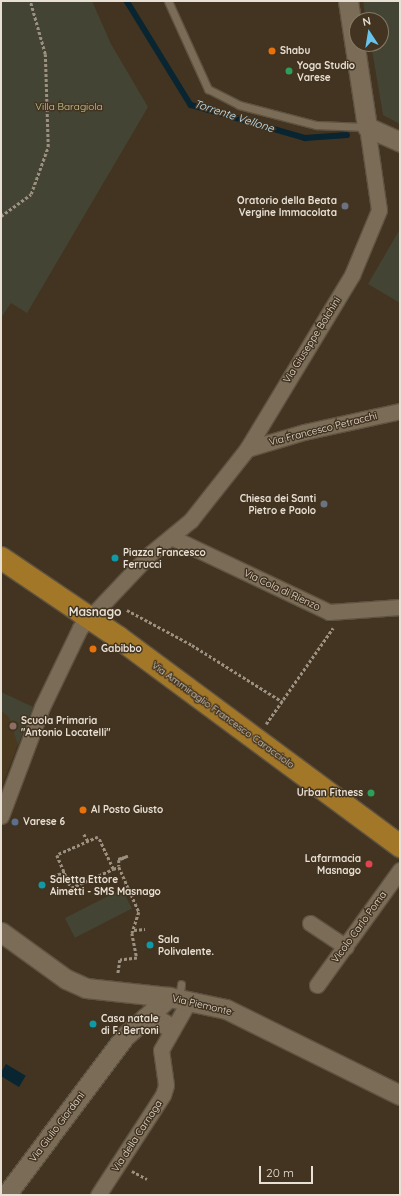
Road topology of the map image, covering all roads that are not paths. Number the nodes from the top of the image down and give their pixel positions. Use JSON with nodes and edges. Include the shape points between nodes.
{"nodes":[{"id":1,"x":168,"y":1,"type":"edge"},
{"id":2,"x":348,"y":1,"type":"edge"},
{"id":3,"x":367,"y":127,"type":"junction"},
{"id":4,"x":400,"y":142,"type":"edge"},
{"id":5,"x":400,"y":411,"type":"edge"},
{"id":6,"x":247,"y":449,"type":"junction"},
{"id":7,"x":172,"y":537,"type":"junction"},
{"id":8,"x":1,"y":558,"type":"edge"},
{"id":9,"x":1,"y":573,"type":"edge"},
{"id":10,"x":43,"y":588,"type":"junction"},
{"id":11,"x":400,"y":607,"type":"edge"},
{"id":12,"x":90,"y":618,"type":"junction"},
{"id":13,"x":1,"y":816,"type":"edge"},
{"id":14,"x":400,"y":846,"type":"edge"},
{"id":15,"x":400,"y":870,"type":"edge"},
{"id":16,"x":310,"y":923,"type":"dead end"},
{"id":17,"x":1,"y":932,"type":"edge"},
{"id":18,"x":346,"y":947,"type":"junction"},
{"id":19,"x":317,"y":985,"type":"dead end"},
{"id":20,"x":135,"y":993,"type":"junction"},
{"id":21,"x":178,"y":996,"type":"junction"},
{"id":22,"x":145,"y":1018,"type":"junction"},
{"id":23,"x":171,"y":1028,"type":"junction"},
{"id":24,"x":108,"y":1059,"type":"junction"},
{"id":25,"x":400,"y":1095,"type":"edge"},
{"id":26,"x":6,"y":1195,"type":"edge"},
{"id":27,"x":98,"y":1195,"type":"edge"}],
"edges":[{"from":1,"to":3,"type":"lane","via":[[208,89],[239,105],[316,125]]},
{"from":2,"to":3,"type":"street","name":"Via Giuseppe Bolchini"},
{"from":3,"to":4,"type":"street"},
{"from":3,"to":6,"type":"street","name":"Via Giuseppe Bolchini","via":[[379,210],[352,275]]},
{"from":5,"to":6,"type":"street","name":"Via Francesco Petracchi","via":[[304,432]]},
{"from":6,"to":7,"type":"street","name":"Via Giuseppe Bolchini","via":[[197,513]]},
{"from":7,"to":11,"type":"street","name":"Via Cola di Rienzo","via":[[316,607],[340,612]]},
{"from":7,"to":12,"type":"street","name":"Via Giuseppe Bolchini","via":[[150,553]]},
{"from":8,"to":10,"type":"main road","name":"Via Ammiraglio Francesco Caracciolo"},
{"from":9,"to":10,"type":"main road","name":"Via Ammiraglio Francesco Caracciolo"},
{"from":10,"to":12,"type":"main road","name":"Via Ammiraglio Francesco Caracciolo"},
{"from":12,"to":13,"type":"street","name":"Via Giuseppe Bolchini","via":[[80,628],[42,707]]},
{"from":12,"to":14,"type":"main road","name":"Via Ammiraglio Francesco Caracciolo"},
{"from":15,"to":18,"type":"street","name":"Vicolo Carlo Poma"},
{"from":16,"to":18,"type":"street"},
{"from":17,"to":20,"type":"street","name":"Via Piemonte","via":[[81,986]]},
{"from":18,"to":19,"type":"street","name":"Vicolo Carlo Poma"},
{"from":20,"to":21,"type":"street","name":"Via Piemonte"},
{"from":20,"to":24,"type":"street","name":"Via Giulio Giordani","via":[[137,1009]]},
{"from":21,"to":22,"type":"street","name":"Via Giulio Giordani"},
{"from":21,"to":23,"type":"street","name":"Via della Carnaga"},
{"from":21,"to":25,"type":"street","name":"Via Piemonte","via":[[226,1009],[261,1024]]},
{"from":22,"to":23,"type":"street","via":[[153,1017]]},
{"from":22,"to":24,"type":"street","name":"Via Giulio Giordani"},
{"from":23,"to":27,"type":"street","name":"Via della Carnaga","via":[[161,1050],[166,1085],[164,1095]]},
{"from":24,"to":26,"type":"street","name":"Via Giulio Giordani"}]}
